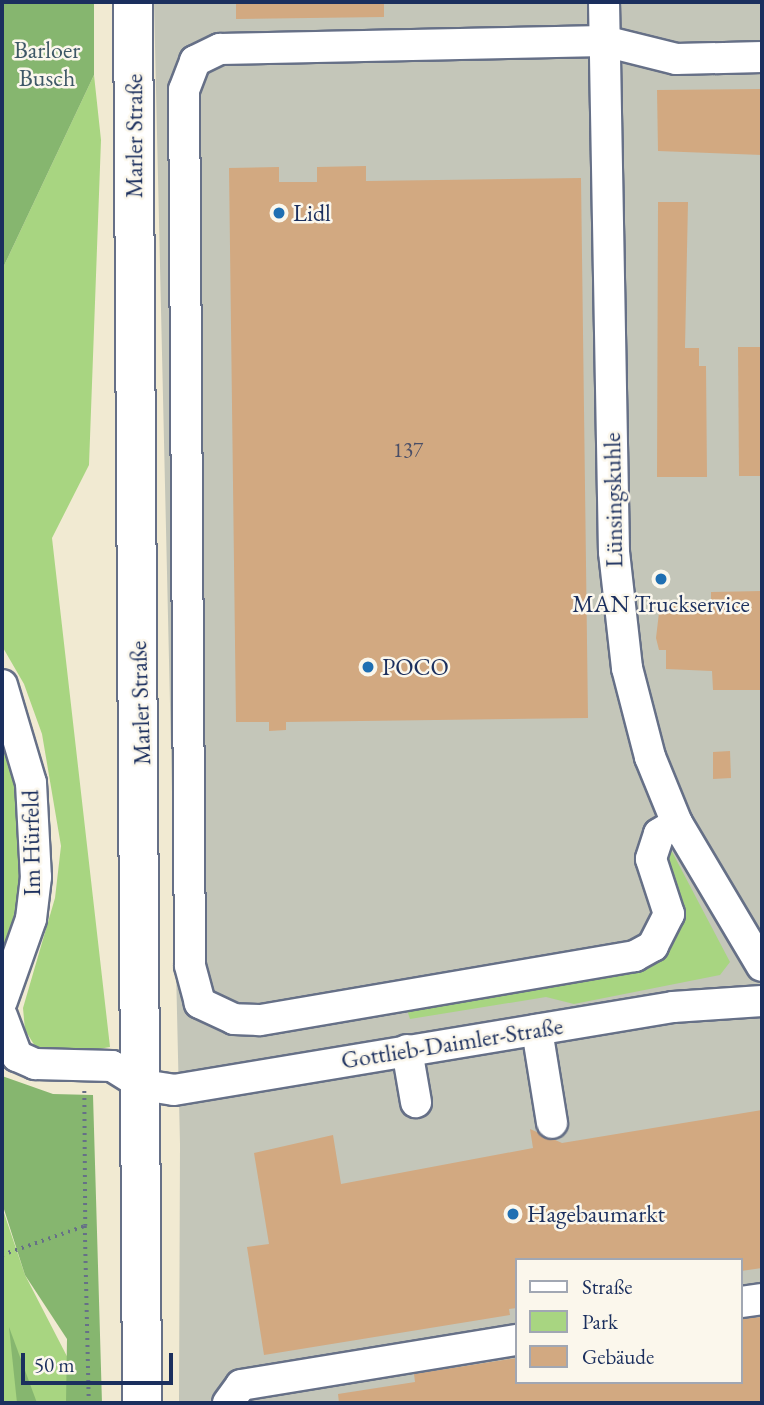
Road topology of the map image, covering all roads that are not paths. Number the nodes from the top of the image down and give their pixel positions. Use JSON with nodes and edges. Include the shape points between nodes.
{"nodes":[{"id":1,"x":133,"y":2,"type":"edge"},
{"id":2,"x":604,"y":2,"type":"edge"},
{"id":3,"x":604,"y":41,"type":"junction"},
{"id":4,"x":762,"y":57,"type":"edge"},
{"id":5,"x":2,"y":685,"type":"edge"},
{"id":6,"x":677,"y":823,"type":"junction"},
{"id":7,"x":762,"y":967,"type":"edge"},
{"id":8,"x":2,"y":1001,"type":"edge"},
{"id":9,"x":762,"y":1002,"type":"edge"},
{"id":10,"x":2,"y":1016,"type":"edge"},
{"id":11,"x":537,"y":1030,"type":"junction"},
{"id":12,"x":407,"y":1050,"type":"junction"},
{"id":13,"x":143,"y":1085,"type":"junction"},
{"id":14,"x":416,"y":1102,"type":"dead end"},
{"id":15,"x":552,"y":1123,"type":"dead end"},
{"id":16,"x":762,"y":1299,"type":"edge"},
{"id":17,"x":743,"y":1303,"type":"edge"},
{"id":18,"x":516,"y":1340,"type":"edge"},
{"id":19,"x":142,"y":1403,"type":"edge"},
{"id":20,"x":228,"y":1403,"type":"edge"}],
"edges":[{"from":1,"to":13,"type":"main road","name":"Marler Straße"},
{"from":2,"to":3,"type":"street","name":"Lünsingskuhle"},
{"from":3,"to":4,"type":"street","via":[[676,58]]},
{"from":3,"to":6,"type":"street","name":"Lünsingskuhle","via":[[616,596],[636,713]]},
{"from":3,"to":6,"type":"street","via":[[220,49],[195,61],[184,90],[193,988],[200,1003],[234,1019],[259,1020],[635,957],[653,946],[669,914],[650,859],[659,834]]},
{"from":5,"to":8,"type":"street","name":"Im Hürfeld","via":[[31,783],[36,877],[31,919]]},
{"from":6,"to":7,"type":"street","name":"Lünsingskuhle"},
{"from":9,"to":11,"type":"street","name":"Gottlieb-Daimler-Straße","via":[[673,1007]]},
{"from":10,"to":13,"type":"street","via":[[17,1056],[34,1065],[111,1066]]},
{"from":11,"to":12,"type":"street","name":"Gottlieb-Daimler-Straße"},
{"from":11,"to":15,"type":"street"},
{"from":12,"to":13,"type":"street","name":"Gottlieb-Daimler-Straße","via":[[203,1088]]},
{"from":12,"to":14,"type":"street"},
{"from":13,"to":19,"type":"main road","name":"Marler Straße"},
{"from":16,"to":17,"type":"street"},
{"from":18,"to":20,"type":"street","via":[[241,1385]]}]}
